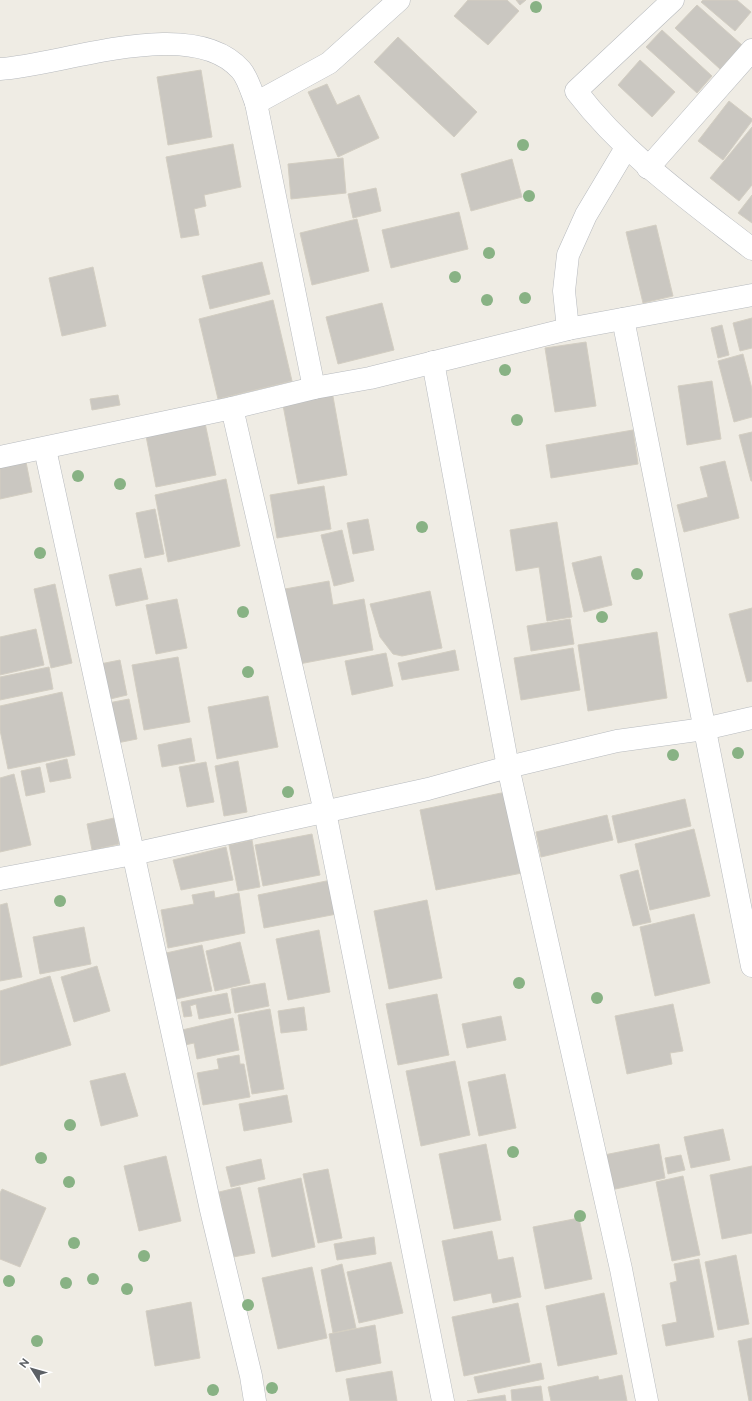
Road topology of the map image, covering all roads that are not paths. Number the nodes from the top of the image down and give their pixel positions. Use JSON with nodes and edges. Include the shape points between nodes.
{"nodes":[{"id":1,"x":399,"y":0,"type":"edge"},
{"id":2,"x":673,"y":0,"type":"edge"},
{"id":3,"x":752,"y":50,"type":"edge"},
{"id":4,"x":0,"y":69,"type":"edge"},
{"id":5,"x":256,"y":103,"type":"junction"},
{"id":6,"x":626,"y":148,"type":"junction"},
{"id":7,"x":648,"y":168,"type":"junction"},
{"id":8,"x":752,"y":249,"type":"edge"},
{"id":9,"x":752,"y":295,"type":"edge"},
{"id":10,"x":623,"y":319,"type":"junction"},
{"id":11,"x":568,"y":329,"type":"junction"},
{"id":12,"x":433,"y":362,"type":"junction"},
{"id":13,"x":314,"y":388,"type":"junction"},
{"id":14,"x":232,"y":408,"type":"junction"},
{"id":15,"x":45,"y":448,"type":"junction"},
{"id":16,"x":0,"y":457,"type":"edge"},
{"id":17,"x":752,"y":718,"type":"edge"},
{"id":18,"x":704,"y":729,"type":"junction"},
{"id":19,"x":508,"y":767,"type":"junction"},
{"id":20,"x":325,"y":812,"type":"junction"},
{"id":21,"x":132,"y":854,"type":"junction"},
{"id":22,"x":0,"y":879,"type":"edge"},
{"id":23,"x":752,"y":966,"type":"edge"},
{"id":24,"x":255,"y":1401,"type":"edge"},
{"id":25,"x":444,"y":1401,"type":"edge"},
{"id":26,"x":647,"y":1401,"type":"edge"}],
"edges":[{"from":1,"to":5,"type":"street","via":[[329,63]]},
{"from":2,"to":6,"type":"street","via":[[576,91],[594,115]]},
{"from":3,"to":7,"type":"street"},
{"from":4,"to":5,"type":"street","via":[[21,68],[137,45],[187,44],[224,55],[242,70]]},
{"from":5,"to":13,"type":"street"},
{"from":6,"to":7,"type":"street"},
{"from":6,"to":11,"type":"street","via":[[586,215],[568,255],[564,291]]},
{"from":7,"to":8,"type":"street"},
{"from":9,"to":10,"type":"street"},
{"from":10,"to":11,"type":"street"},
{"from":10,"to":18,"type":"street"},
{"from":11,"to":12,"type":"street"},
{"from":12,"to":13,"type":"street","via":[[370,378]]},
{"from":12,"to":19,"type":"street"},
{"from":13,"to":14,"type":"street"},
{"from":14,"to":15,"type":"street"},
{"from":14,"to":20,"type":"street"},
{"from":15,"to":16,"type":"street"},
{"from":15,"to":21,"type":"street"},
{"from":17,"to":18,"type":"street"},
{"from":18,"to":19,"type":"street","via":[[617,741]]},
{"from":18,"to":23,"type":"street"},
{"from":19,"to":20,"type":"street","via":[[428,789]]},
{"from":19,"to":26,"type":"street","via":[[621,1269]]},
{"from":20,"to":21,"type":"street"},
{"from":20,"to":25,"type":"street"},
{"from":21,"to":22,"type":"street"},
{"from":21,"to":24,"type":"street","via":[[211,1210],[252,1376]]}]}
